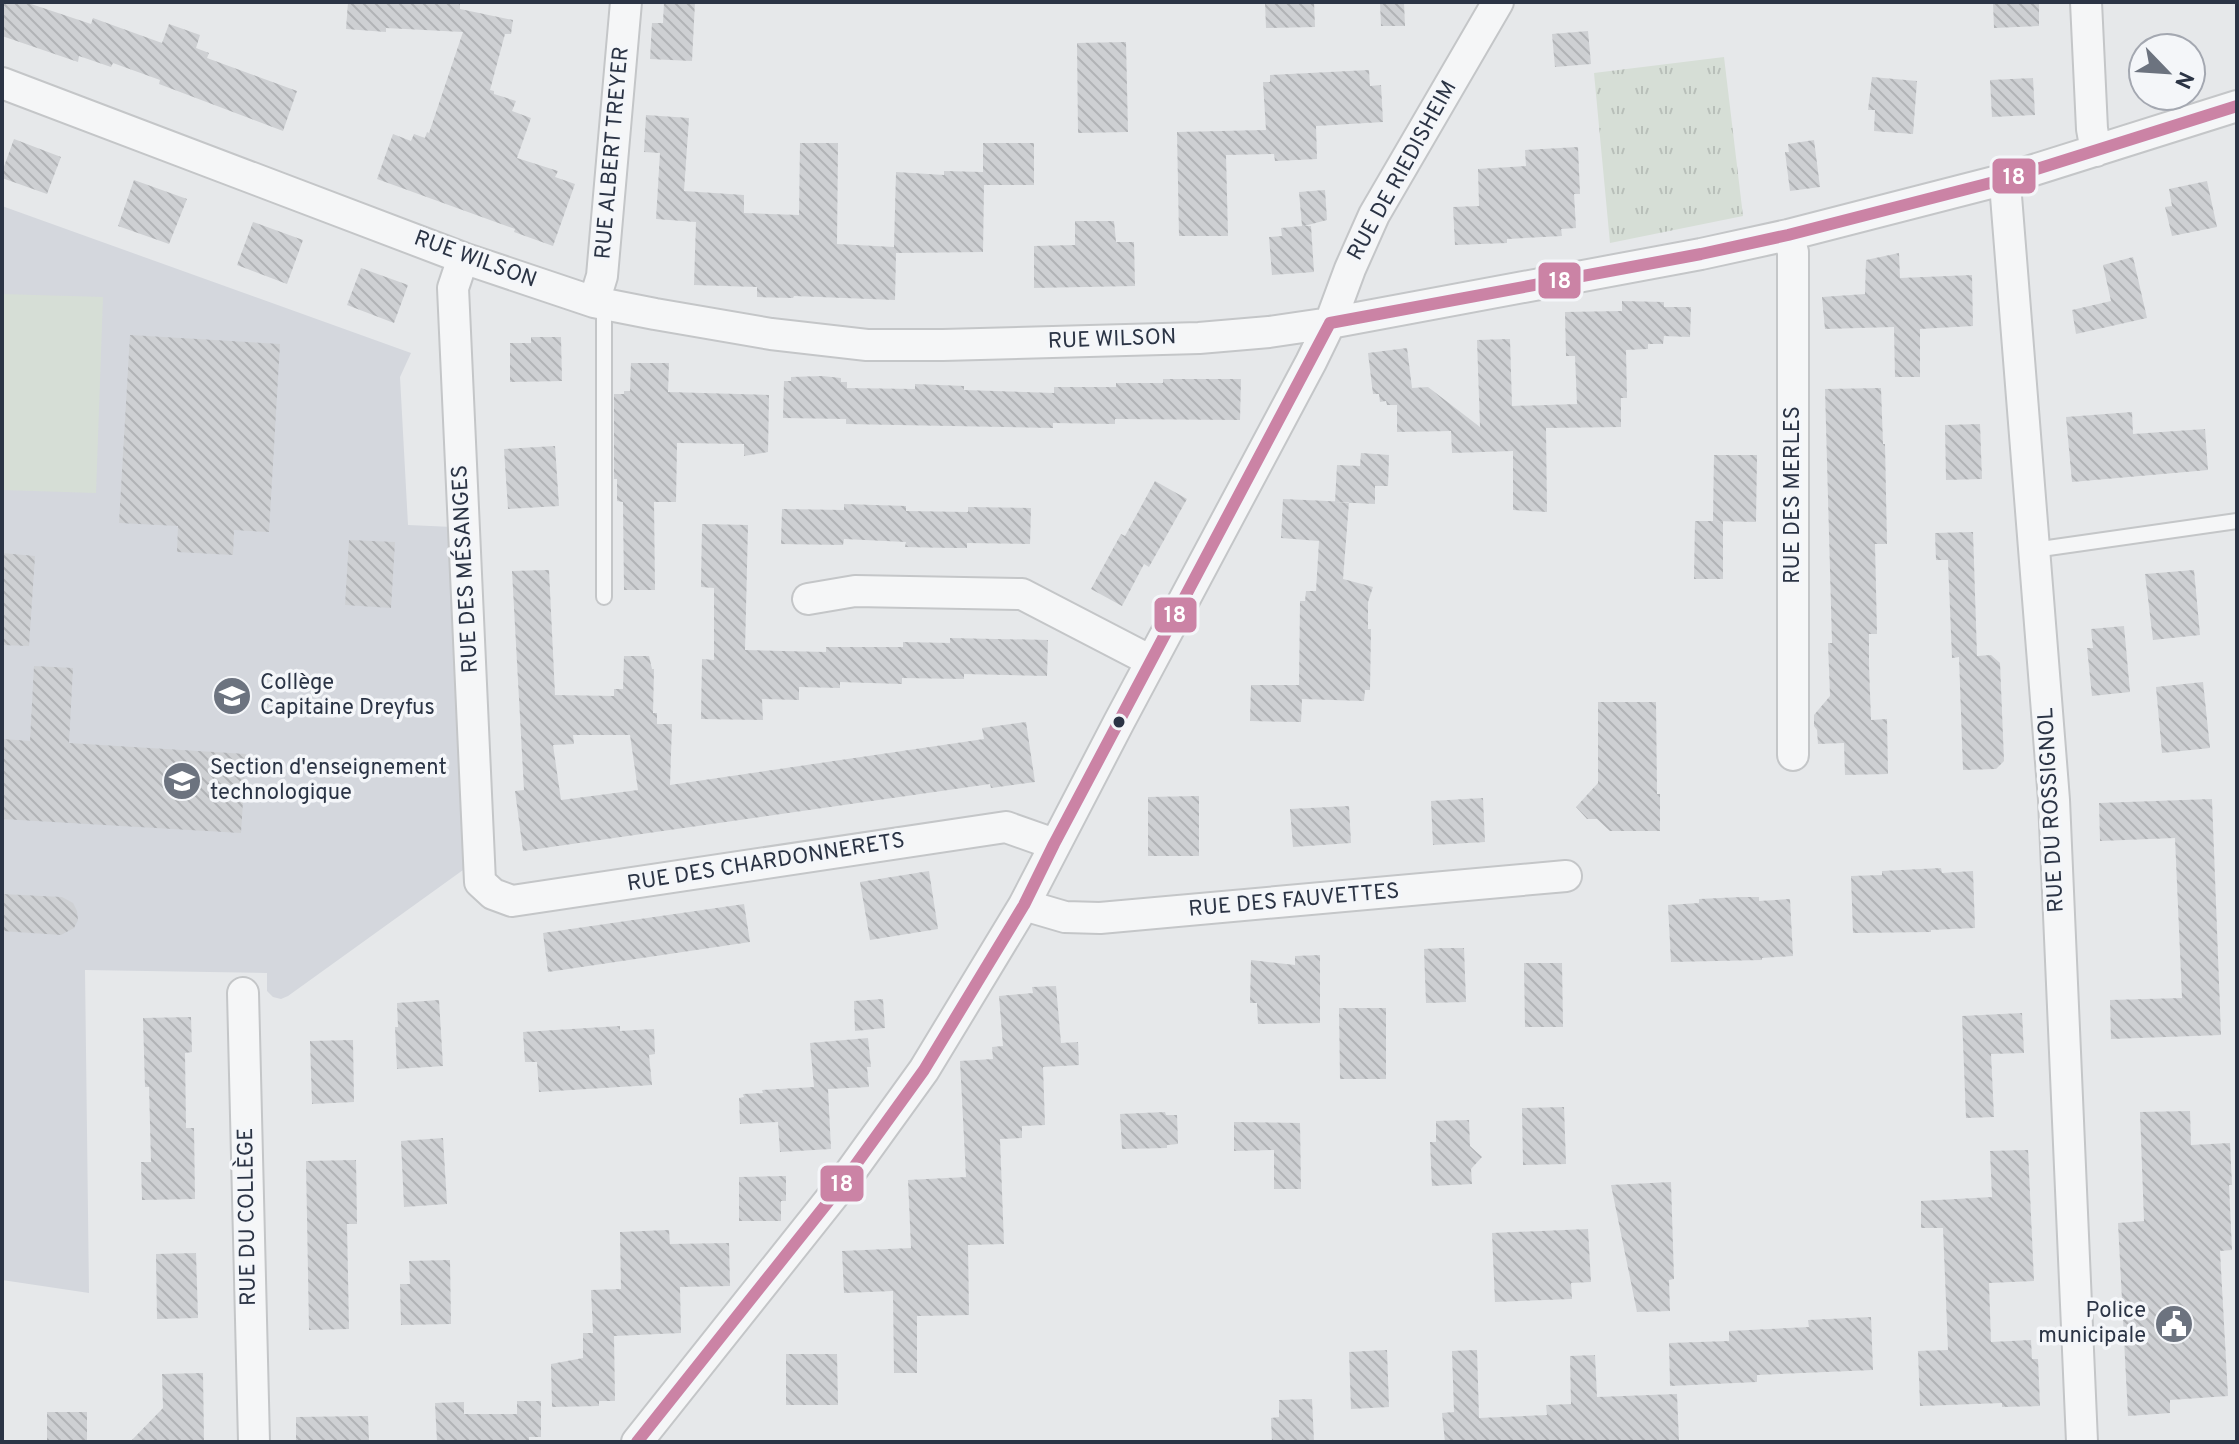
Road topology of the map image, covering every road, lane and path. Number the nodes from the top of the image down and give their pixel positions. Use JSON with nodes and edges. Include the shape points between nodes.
{"nodes":[{"id":1,"x":626,"y":2,"type":"edge"},
{"id":2,"x":1498,"y":2,"type":"edge"},
{"id":3,"x":2086,"y":2,"type":"edge"},
{"id":4,"x":2,"y":83,"type":"edge"},
{"id":5,"x":2237,"y":106,"type":"edge"},
{"id":6,"x":2096,"y":151,"type":"junction"},
{"id":7,"x":2002,"y":180,"type":"junction"},
{"id":8,"x":1788,"y":235,"type":"junction"},
{"id":9,"x":463,"y":258,"type":"junction"},
{"id":10,"x":599,"y":303,"type":"junction"},
{"id":11,"x":1330,"y":323,"type":"junction"},
{"id":12,"x":2237,"y":521,"type":"edge"},
{"id":13,"x":2034,"y":550,"type":"junction"},
{"id":14,"x":604,"y":597,"type":"dead end"},
{"id":15,"x":808,"y":599,"type":"dead end"},
{"id":16,"x":1151,"y":661,"type":"junction"},
{"id":17,"x":1793,"y":755,"type":"dead end"},
{"id":18,"x":1054,"y":844,"type":"junction"},
{"id":19,"x":1566,"y":876,"type":"dead end"},
{"id":20,"x":480,"y":882,"type":"joint"},
{"id":21,"x":1024,"y":905,"type":"junction"},
{"id":22,"x":243,"y":993,"type":"dead end"},
{"id":23,"x":254,"y":1442,"type":"edge"},
{"id":24,"x":637,"y":1442,"type":"edge"},
{"id":25,"x":2082,"y":1442,"type":"edge"}],
"edges":[{"from":1,"to":10,"type":"street","name":"RUE ALBERT TREYER"},
{"from":2,"to":11,"type":"street","name":"RUE DE RIEDISHEIM","via":[[1374,215]]},
{"from":3,"to":6,"type":"street"},
{"from":4,"to":9,"type":"street","name":"RUE WILSON"},
{"from":5,"to":6,"type":"street","name":"RUE WILSON"},
{"from":6,"to":7,"type":"street","name":"RUE WILSON"},
{"from":7,"to":8,"type":"street","name":"RUE WILSON"},
{"from":7,"to":13,"type":"street","name":"RUE DU ROSSIGNOL"},
{"from":8,"to":11,"type":"street","name":"RUE WILSON"},
{"from":8,"to":17,"type":"street","name":"RUE DES MERLES","via":[[1793,252]]},
{"from":9,"to":10,"type":"street","name":"RUE WILSON"},
{"from":9,"to":20,"type":"street","name":"RUE DES MÉSANGES","via":[[453,288]]},
{"from":10,"to":11,"type":"street","name":"RUE WILSON","via":[[867,345],[1199,338]]},
{"from":10,"to":14,"type":"lane"},
{"from":11,"to":16,"type":"street","name":"RUE DE RIEDISHEIM"},
{"from":12,"to":13,"type":"lane"},
{"from":13,"to":25,"type":"street","name":"RUE DU ROSSIGNOL","via":[[2054,800]]},
{"from":15,"to":16,"type":"street","via":[[855,591],[1022,594]]},
{"from":16,"to":18,"type":"street","name":"RUE DE RIEDISHEIM"},
{"from":18,"to":20,"type":"street","name":"RUE DES CHARDONNERETS","via":[[1006,827],[512,901]]},
{"from":18,"to":21,"type":"street","name":"RUE DE RIEDISHEIM"},
{"from":19,"to":21,"type":"street","name":"RUE DES FAUVETTES","via":[[1100,918],[1065,917]]},
{"from":21,"to":24,"type":"street","name":"RUE DE RIEDISHEIM","via":[[924,1070]]},
{"from":22,"to":23,"type":"street","name":"RUE DU COLLÈGE"}]}
